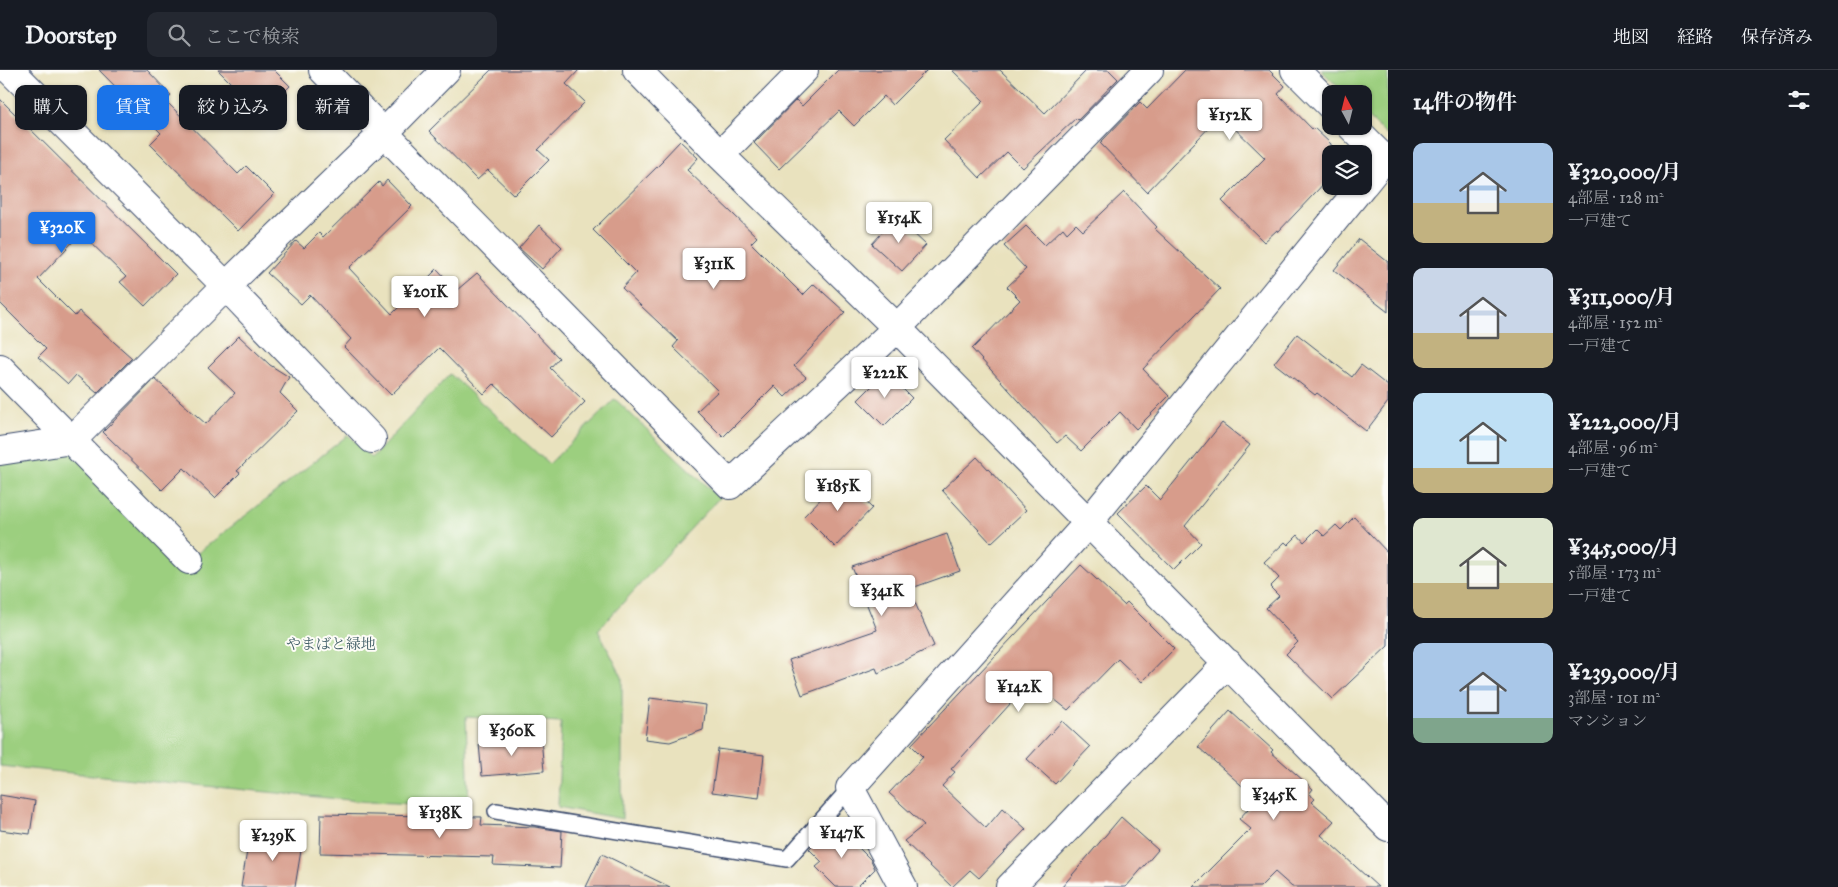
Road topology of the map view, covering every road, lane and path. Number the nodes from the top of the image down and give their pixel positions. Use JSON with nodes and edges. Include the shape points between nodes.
{"nodes":[{"id":1,"x":10,"y":70,"type":"edge"},
{"id":2,"x":323,"y":70,"type":"edge"},
{"id":3,"x":446,"y":70,"type":"edge"},
{"id":4,"x":637,"y":70,"type":"edge"},
{"id":5,"x":804,"y":70,"type":"edge"},
{"id":6,"x":1149,"y":70,"type":"edge"},
{"id":7,"x":1295,"y":70,"type":"edge"},
{"id":8,"x":1322,"y":97,"type":"edge"},
{"id":9,"x":384,"y":133,"type":"junction"},
{"id":10,"x":1362,"y":135,"type":"edge"},
{"id":11,"x":720,"y":155,"type":"junction"},
{"id":12,"x":1386,"y":156,"type":"edge"},
{"id":13,"x":1372,"y":174,"type":"edge"},
{"id":14,"x":1355,"y":195,"type":"edge"},
{"id":15,"x":226,"y":286,"type":"junction"},
{"id":16,"x":897,"y":328,"type":"junction"},
{"id":17,"x":0,"y":368,"type":"edge"},
{"id":18,"x":372,"y":439,"type":"dead end"},
{"id":19,"x":72,"y":440,"type":"junction"},
{"id":20,"x":0,"y":451,"type":"edge"},
{"id":21,"x":1088,"y":523,"type":"junction"},
{"id":22,"x":189,"y":560,"type":"dead end"},
{"id":23,"x":1228,"y":663,"type":"junction"},
{"id":24,"x":850,"y":788,"type":"junction"},
{"id":25,"x":496,"y":811,"type":"dead end"},
{"id":26,"x":1388,"y":827,"type":"edge"},
{"id":27,"x":903,"y":887,"type":"edge"},
{"id":28,"x":1010,"y":887,"type":"edge"}],
"edges":[{"from":1,"to":15,"type":"street"},
{"from":2,"to":9,"type":"street"},
{"from":3,"to":9,"type":"street"},
{"from":4,"to":11,"type":"street"},
{"from":5,"to":11,"type":"street"},
{"from":6,"to":16,"type":"street"},
{"from":7,"to":8,"type":"street"},
{"from":9,"to":15,"type":"street"},
{"from":9,"to":16,"type":"street","via":[[730,484]]},
{"from":10,"to":12,"type":"street"},
{"from":11,"to":16,"type":"street"},
{"from":12,"to":13,"type":"street"},
{"from":14,"to":21,"type":"street"},
{"from":15,"to":18,"type":"street"},
{"from":15,"to":19,"type":"street"},
{"from":16,"to":21,"type":"street"},
{"from":17,"to":19,"type":"street"},
{"from":19,"to":20,"type":"street"},
{"from":19,"to":22,"type":"street"},
{"from":21,"to":23,"type":"street"},
{"from":21,"to":24,"type":"street"},
{"from":23,"to":26,"type":"street"},
{"from":23,"to":28,"type":"street"},
{"from":24,"to":25,"type":"lane","via":[[787,858]]},
{"from":24,"to":27,"type":"street"}]}
